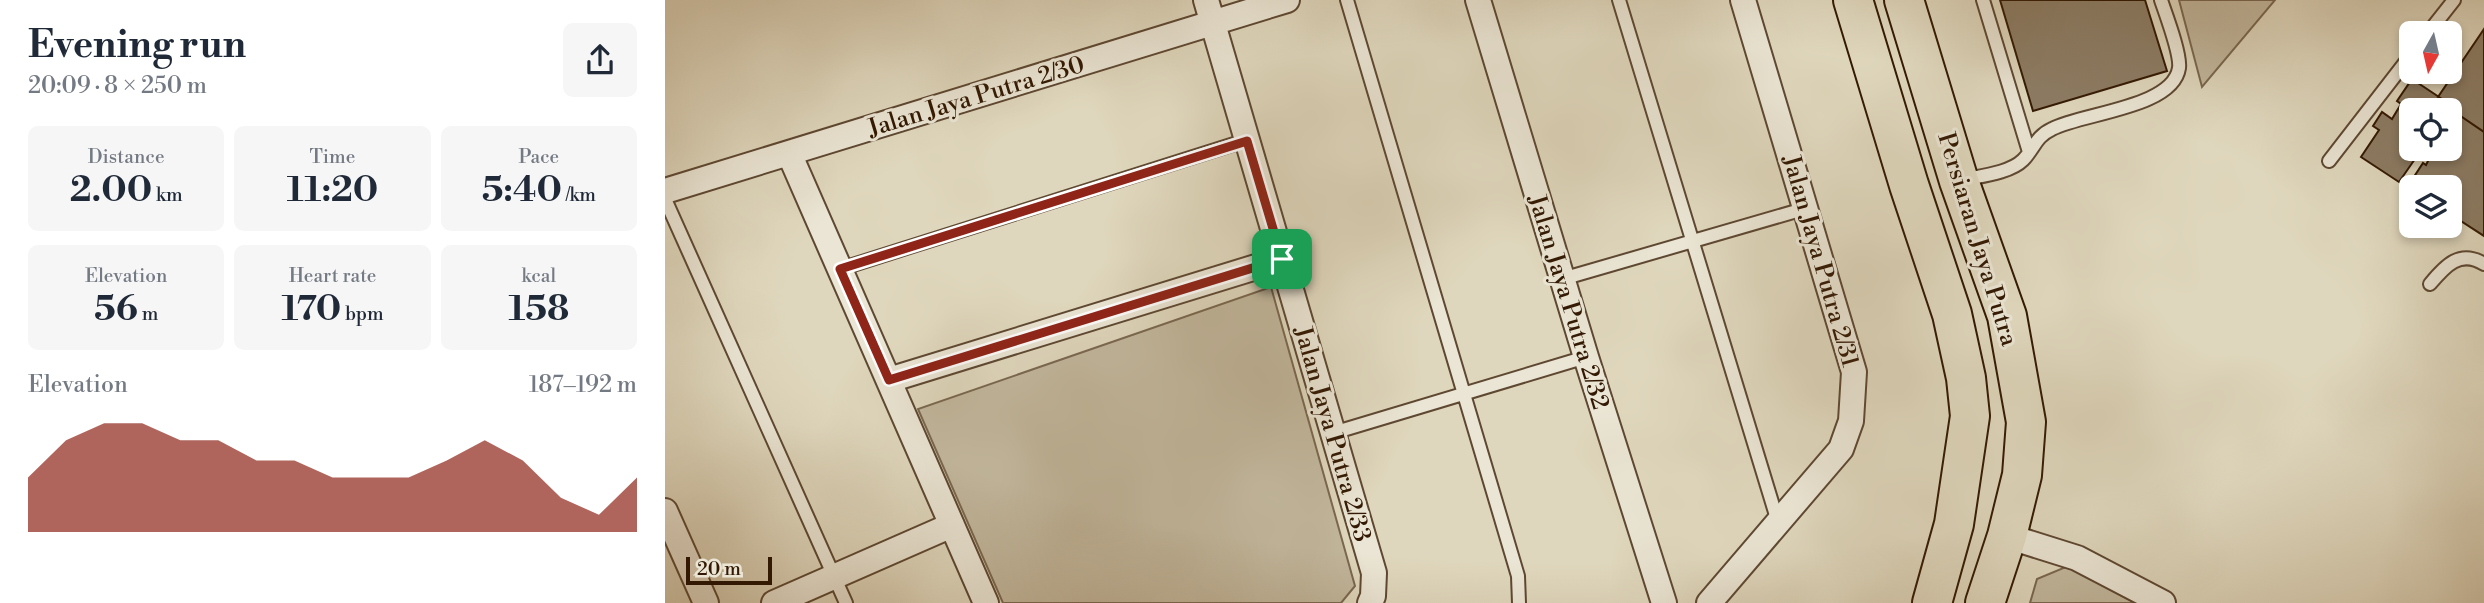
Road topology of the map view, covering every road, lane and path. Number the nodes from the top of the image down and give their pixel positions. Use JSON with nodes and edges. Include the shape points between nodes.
{"nodes":[{"id":1,"x":1287,"y":0,"type":"edge"},
{"id":2,"x":1347,"y":0,"type":"edge"},
{"id":3,"x":1478,"y":0,"type":"edge"},
{"id":4,"x":1619,"y":0,"type":"edge"},
{"id":5,"x":1743,"y":0,"type":"edge"},
{"id":6,"x":1853,"y":0,"type":"edge"},
{"id":7,"x":1904,"y":0,"type":"edge"},
{"id":8,"x":1983,"y":0,"type":"edge"},
{"id":9,"x":2161,"y":0,"type":"edge"},
{"id":10,"x":2454,"y":0,"type":"edge"},
{"id":11,"x":1209,"y":11,"type":"edge"},
{"id":12,"x":2437,"y":21,"type":"edge"},
{"id":13,"x":2399,"y":71,"type":"edge"},
{"id":14,"x":1247,"y":141,"type":"junction"},
{"id":15,"x":2029,"y":152,"type":"junction"},
{"id":16,"x":789,"y":153,"type":"junction"},
{"id":17,"x":2329,"y":161,"type":"dead end"},
{"id":18,"x":1959,"y":181,"type":"junction"},
{"id":19,"x":665,"y":191,"type":"edge"},
{"id":20,"x":665,"y":199,"type":"edge"},
{"id":21,"x":1807,"y":208,"type":"junction"},
{"id":22,"x":1691,"y":242,"type":"junction"},
{"id":23,"x":1282,"y":259,"type":"junction"},
{"id":24,"x":2484,"y":264,"type":"edge"},
{"id":25,"x":840,"y":269,"type":"junction"},
{"id":26,"x":1562,"y":279,"type":"junction"},
{"id":27,"x":2430,"y":284,"type":"dead end"},
{"id":28,"x":1585,"y":357,"type":"junction"},
{"id":29,"x":889,"y":380,"type":"junction"},
{"id":30,"x":1466,"y":393,"type":"junction"},
{"id":31,"x":1333,"y":433,"type":"junction"},
{"id":32,"x":665,"y":510,"type":"edge"},
{"id":33,"x":1778,"y":523,"type":"junction"},
{"id":34,"x":952,"y":525,"type":"junction"},
{"id":35,"x":2007,"y":536,"type":"junction"},
{"id":36,"x":834,"y":577,"type":"junction"},
{"id":37,"x":706,"y":603,"type":"edge"},
{"id":38,"x":774,"y":603,"type":"edge"},
{"id":39,"x":846,"y":603,"type":"edge"},
{"id":40,"x":986,"y":603,"type":"edge"},
{"id":41,"x":1370,"y":603,"type":"edge"},
{"id":42,"x":1519,"y":603,"type":"edge"},
{"id":43,"x":1664,"y":603,"type":"edge"},
{"id":44,"x":1709,"y":603,"type":"edge"},
{"id":45,"x":1932,"y":603,"type":"edge"},
{"id":46,"x":1985,"y":603,"type":"edge"},
{"id":47,"x":2164,"y":603,"type":"edge"}],
"edges":[{"from":1,"to":11,"type":"street","name":"Jalan Jaya Putra 2/30"},
{"from":2,"to":30,"type":"lane"},
{"from":3,"to":26,"type":"street","name":"Jalan Jaya Putra 2/32"},
{"from":4,"to":22,"type":"lane"},
{"from":5,"to":21,"type":"street","name":"Jalan Jaya Putra 2/31"},
{"from":6,"to":45,"type":"main road","name":"Persiaran Jaya Putra","via":[[1952,314],[1966,377],[1970,416],[1954,524]]},
{"from":7,"to":18,"type":"main road","name":"Persiaran Jaya Putra"},
{"from":8,"to":15,"type":"lane"},
{"from":9,"to":15,"type":"lane","via":[[2179,68],[2169,87],[2150,99],[2053,128],[2039,137]]},
{"from":10,"to":12,"type":"lane"},
{"from":11,"to":14,"type":"street","name":"Jalan Jaya Putra 2/33"},
{"from":11,"to":16,"type":"street","name":"Jalan Jaya Putra 2/30"},
{"from":13,"to":17,"type":"lane"},
{"from":14,"to":23,"type":"street","name":"Jalan Jaya Putra 2/33"},
{"from":14,"to":25,"type":"lane"},
{"from":15,"to":18,"type":"lane","via":[[2011,167]]},
{"from":16,"to":19,"type":"street","name":"Jalan Jaya Putra 2/30"},
{"from":16,"to":25,"type":"street"},
{"from":18,"to":35,"type":"main road","name":"Persiaran Jaya Putra","via":[[2007,316],[2026,422],[2022,475]]},
{"from":20,"to":36,"type":"lane"},
{"from":21,"to":22,"type":"lane"},
{"from":21,"to":33,"type":"street","name":"Jalan Jaya Putra 2/31","via":[[1854,372],[1851,421],[1841,449]]},
{"from":22,"to":26,"type":"lane"},
{"from":22,"to":33,"type":"lane"},
{"from":23,"to":29,"type":"street"},
{"from":23,"to":31,"type":"street","name":"Jalan Jaya Putra 2/33"},
{"from":24,"to":27,"type":"lane","via":[[2474,258],[2459,259],[2446,265]]},
{"from":25,"to":29,"type":"street"},
{"from":26,"to":28,"type":"street","name":"Jalan Jaya Putra 2/32"},
{"from":28,"to":30,"type":"lane"},
{"from":28,"to":43,"type":"street","name":"Jalan Jaya Putra 2/32"},
{"from":29,"to":34,"type":"street"},
{"from":30,"to":31,"type":"lane"},
{"from":30,"to":42,"type":"lane","via":[[1518,576]]},
{"from":31,"to":41,"type":"street","name":"Jalan Jaya Putra 2/33","via":[[1374,573]]},
{"from":32,"to":37,"type":"street"},
{"from":33,"to":44,"type":"street","name":"Jalan Jaya Putra 2/31"},
{"from":34,"to":36,"type":"street"},
{"from":34,"to":40,"type":"street"},
{"from":35,"to":46,"type":"main road","name":"Persiaran Jaya Putra"},
{"from":35,"to":47,"type":"street","via":[[2077,558]]},
{"from":36,"to":38,"type":"street"},
{"from":36,"to":39,"type":"lane"}]}
